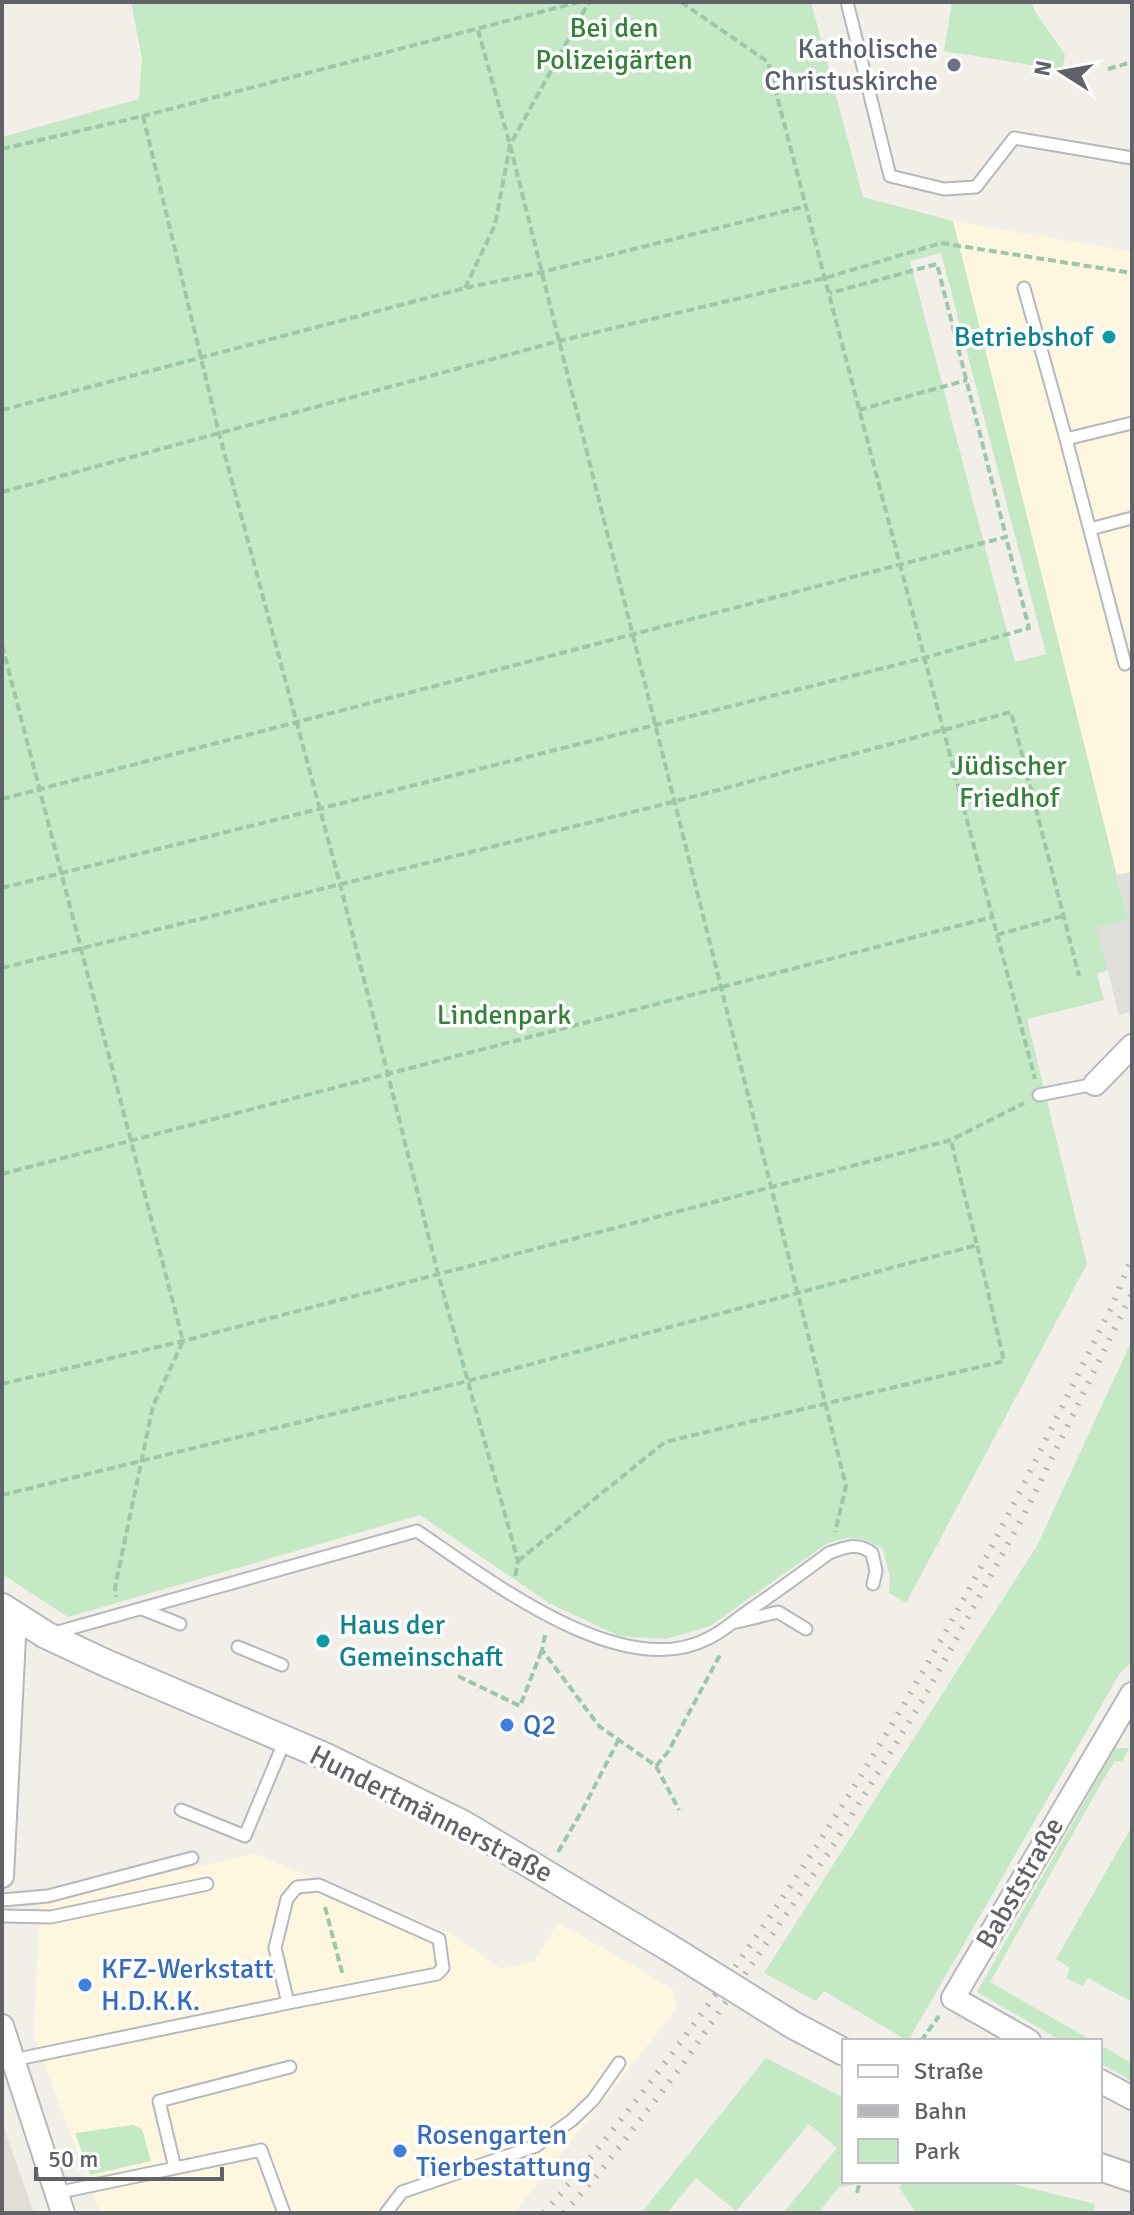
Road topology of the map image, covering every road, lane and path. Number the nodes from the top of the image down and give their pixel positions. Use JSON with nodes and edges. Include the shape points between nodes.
{"nodes":[{"id":1,"x":579,"y":2,"type":"edge"},
{"id":2,"x":589,"y":2,"type":"edge"},
{"id":3,"x":681,"y":2,"type":"edge"},
{"id":4,"x":847,"y":2,"type":"edge"},
{"id":5,"x":478,"y":30,"type":"junction"},
{"id":6,"x":1132,"y":62,"type":"edge"},
{"id":7,"x":1108,"y":69,"type":"dead end"},
{"id":8,"x":143,"y":116,"type":"junction"},
{"id":9,"x":510,"y":145,"type":"junction"},
{"id":10,"x":2,"y":149,"type":"edge"},
{"id":11,"x":1132,"y":158,"type":"edge"},
{"id":12,"x":806,"y":206,"type":"junction"},
{"id":13,"x":542,"y":272,"type":"junction"},
{"id":14,"x":1132,"y":273,"type":"edge"},
{"id":15,"x":825,"y":278,"type":"junction"},
{"id":16,"x":465,"y":288,"type":"junction"},
{"id":17,"x":1024,"y":288,"type":"dead end"},
{"id":18,"x":829,"y":294,"type":"junction"},
{"id":19,"x":559,"y":341,"type":"junction"},
{"id":20,"x":200,"y":359,"type":"junction"},
{"id":21,"x":967,"y":380,"type":"junction"},
{"id":22,"x":2,"y":410,"type":"edge"},
{"id":23,"x":859,"y":410,"type":"junction"},
{"id":24,"x":1132,"y":423,"type":"edge"},
{"id":25,"x":219,"y":433,"type":"junction"},
{"id":26,"x":1066,"y":439,"type":"junction"},
{"id":27,"x":2,"y":492,"type":"edge"},
{"id":28,"x":1132,"y":518,"type":"edge"},
{"id":29,"x":1090,"y":529,"type":"junction"},
{"id":30,"x":1006,"y":537,"type":"junction"},
{"id":31,"x":900,"y":566,"type":"junction"},
{"id":32,"x":632,"y":635,"type":"junction"},
{"id":33,"x":2,"y":645,"type":"edge"},
{"id":34,"x":924,"y":658,"type":"junction"},
{"id":35,"x":1125,"y":664,"type":"dead end"},
{"id":36,"x":297,"y":722,"type":"junction"},
{"id":37,"x":656,"y":723,"type":"junction"},
{"id":38,"x":943,"y":730,"type":"junction"},
{"id":39,"x":40,"y":790,"type":"junction"},
{"id":40,"x":2,"y":799,"type":"edge"},
{"id":41,"x":673,"y":802,"type":"junction"},
{"id":42,"x":318,"y":810,"type":"junction"},
{"id":43,"x":60,"y":874,"type":"junction"},
{"id":44,"x":340,"y":884,"type":"junction"},
{"id":45,"x":2,"y":888,"type":"edge"},
{"id":46,"x":1063,"y":916,"type":"junction"},
{"id":47,"x":992,"y":917,"type":"junction"},
{"id":48,"x":997,"y":935,"type":"junction"},
{"id":49,"x":80,"y":949,"type":"junction"},
{"id":50,"x":2,"y":968,"type":"edge"},
{"id":51,"x":1079,"y":976,"type":"dead end"},
{"id":52,"x":721,"y":987,"type":"junction"},
{"id":53,"x":1132,"y":1046,"type":"edge"},
{"id":54,"x":386,"y":1074,"type":"junction"},
{"id":55,"x":1095,"y":1084,"type":"joint"},
{"id":56,"x":1039,"y":1095,"type":"junction"},
{"id":57,"x":951,"y":1140,"type":"junction"},
{"id":58,"x":131,"y":1141,"type":"junction"},
{"id":59,"x":2,"y":1174,"type":"edge"},
{"id":60,"x":772,"y":1188,"type":"junction"},
{"id":61,"x":977,"y":1245,"type":"junction"},
{"id":62,"x":438,"y":1274,"type":"junction"},
{"id":63,"x":799,"y":1293,"type":"junction"},
{"id":64,"x":183,"y":1341,"type":"junction"},
{"id":65,"x":468,"y":1381,"type":"junction"},
{"id":66,"x":2,"y":1384,"type":"edge"},
{"id":67,"x":826,"y":1402,"type":"junction"},
{"id":68,"x":141,"y":1462,"type":"junction"},
{"id":69,"x":2,"y":1495,"type":"edge"},
{"id":70,"x":829,"y":1553,"type":"junction"},
{"id":71,"x":518,"y":1561,"type":"junction"},
{"id":72,"x":873,"y":1584,"type":"dead end"},
{"id":73,"x":513,"y":1596,"type":"junction"},
{"id":74,"x":141,"y":1608,"type":"junction"},
{"id":75,"x":8,"y":1612,"type":"edge"},
{"id":76,"x":117,"y":1615,"type":"junction"},
{"id":77,"x":550,"y":1617,"type":"junction"},
{"id":78,"x":731,"y":1623,"type":"junction"},
{"id":79,"x":180,"y":1624,"type":"dead end"},
{"id":80,"x":806,"y":1629,"type":"dead end"},
{"id":81,"x":46,"y":1635,"type":"junction"},
{"id":82,"x":238,"y":1647,"type":"dead end"},
{"id":83,"x":542,"y":1650,"type":"junction"},
{"id":84,"x":282,"y":1665,"type":"dead end"},
{"id":85,"x":458,"y":1676,"type":"dead end"},
{"id":86,"x":1132,"y":1694,"type":"edge"},
{"id":87,"x":619,"y":1739,"type":"junction"},
{"id":88,"x":285,"y":1740,"type":"junction"},
{"id":89,"x":656,"y":1766,"type":"junction"},
{"id":90,"x":181,"y":1810,"type":"dead end"},
{"id":91,"x":679,"y":1810,"type":"dead end"},
{"id":92,"x":556,"y":1856,"type":"dead end"},
{"id":93,"x":192,"y":1858,"type":"dead end"},
{"id":94,"x":2,"y":1876,"type":"edge"},
{"id":95,"x":207,"y":1884,"type":"dead end"},
{"id":96,"x":319,"y":1885,"type":"junction"},
{"id":97,"x":2,"y":1900,"type":"edge"},
{"id":98,"x":2,"y":1916,"type":"edge"},
{"id":99,"x":347,"y":1991,"type":"junction"},
{"id":100,"x":288,"y":2003,"type":"junction"},
{"id":101,"x":2,"y":2026,"type":"edge"},
{"id":102,"x":927,"y":2031,"type":"dead end"},
{"id":103,"x":922,"y":2039,"type":"edge"},
{"id":104,"x":1025,"y":2039,"type":"edge"},
{"id":105,"x":842,"y":2051,"type":"edge"},
{"id":106,"x":12,"y":2060,"type":"junction"},
{"id":107,"x":619,"y":2063,"type":"dead end"},
{"id":108,"x":290,"y":2067,"type":"dead end"},
{"id":109,"x":1102,"y":2082,"type":"edge"},
{"id":110,"x":1132,"y":2098,"type":"edge"},
{"id":111,"x":175,"y":2168,"type":"junction"},
{"id":112,"x":1102,"y":2168,"type":"edge"},
{"id":113,"x":1132,"y":2178,"type":"edge"},
{"id":114,"x":860,"y":2183,"type":"edge"},
{"id":115,"x":857,"y":2193,"type":"dead end"},
{"id":116,"x":60,"y":2203,"type":"edge"},
{"id":117,"x":284,"y":2213,"type":"edge"},
{"id":118,"x":386,"y":2213,"type":"edge"}],
"edges":[{"from":1,"to":5,"type":"path"},
{"from":2,"to":9,"type":"path"},
{"from":3,"to":12,"type":"path","via":[[768,62]]},
{"from":4,"to":11,"type":"lane","via":[[890,176],[944,189],[976,187],[1014,138]]},
{"from":5,"to":8,"type":"path"},
{"from":5,"to":9,"type":"path"},
{"from":6,"to":7,"type":"path"},
{"from":8,"to":10,"type":"path"},
{"from":8,"to":20,"type":"path"},
{"from":9,"to":13,"type":"path"},
{"from":9,"to":16,"type":"path","via":[[495,225]]},
{"from":12,"to":13,"type":"path"},
{"from":12,"to":15,"type":"path"},
{"from":13,"to":16,"type":"path"},
{"from":13,"to":19,"type":"path"},
{"from":14,"to":15,"type":"path","via":[[941,243]]},
{"from":15,"to":18,"type":"path"},
{"from":15,"to":19,"type":"path"},
{"from":16,"to":20,"type":"path"},
{"from":17,"to":26,"type":"lane"},
{"from":18,"to":21,"type":"path","via":[[937,264]]},
{"from":18,"to":23,"type":"path"},
{"from":19,"to":25,"type":"path"},
{"from":19,"to":32,"type":"path"},
{"from":20,"to":22,"type":"path"},
{"from":20,"to":25,"type":"path"},
{"from":21,"to":23,"type":"path"},
{"from":21,"to":30,"type":"path"},
{"from":23,"to":31,"type":"path"},
{"from":24,"to":26,"type":"lane"},
{"from":25,"to":27,"type":"path"},
{"from":25,"to":36,"type":"path"},
{"from":26,"to":29,"type":"lane"},
{"from":28,"to":29,"type":"lane"},
{"from":29,"to":35,"type":"lane"},
{"from":30,"to":31,"type":"path"},
{"from":30,"to":34,"type":"path","via":[[1029,628]]},
{"from":31,"to":32,"type":"path"},
{"from":31,"to":34,"type":"path"},
{"from":32,"to":36,"type":"path"},
{"from":32,"to":37,"type":"path"},
{"from":33,"to":39,"type":"path"},
{"from":34,"to":37,"type":"path"},
{"from":34,"to":38,"type":"path"},
{"from":36,"to":39,"type":"path"},
{"from":36,"to":42,"type":"path"},
{"from":37,"to":41,"type":"path"},
{"from":37,"to":42,"type":"path"},
{"from":38,"to":41,"type":"path"},
{"from":38,"to":46,"type":"path","via":[[1011,712]]},
{"from":38,"to":47,"type":"path"},
{"from":39,"to":40,"type":"path"},
{"from":39,"to":43,"type":"path"},
{"from":41,"to":44,"type":"path"},
{"from":41,"to":52,"type":"path"},
{"from":42,"to":43,"type":"path"},
{"from":42,"to":44,"type":"path"},
{"from":43,"to":45,"type":"path"},
{"from":43,"to":49,"type":"path"},
{"from":44,"to":49,"type":"path"},
{"from":44,"to":54,"type":"path"},
{"from":46,"to":48,"type":"path"},
{"from":46,"to":51,"type":"path"},
{"from":47,"to":48,"type":"path"},
{"from":47,"to":52,"type":"path"},
{"from":48,"to":56,"type":"path"},
{"from":49,"to":50,"type":"path"},
{"from":49,"to":58,"type":"path"},
{"from":52,"to":54,"type":"path"},
{"from":52,"to":60,"type":"path"},
{"from":53,"to":55,"type":"street"},
{"from":54,"to":58,"type":"path"},
{"from":54,"to":62,"type":"path"},
{"from":55,"to":56,"type":"lane"},
{"from":56,"to":57,"type":"path"},
{"from":57,"to":60,"type":"path"},
{"from":57,"to":61,"type":"path"},
{"from":58,"to":59,"type":"path"},
{"from":58,"to":64,"type":"path"},
{"from":60,"to":62,"type":"path"},
{"from":60,"to":63,"type":"path"},
{"from":61,"to":63,"type":"path"},
{"from":61,"to":67,"type":"path","via":[[1004,1361]]},
{"from":62,"to":64,"type":"path"},
{"from":62,"to":65,"type":"path"},
{"from":63,"to":65,"type":"path"},
{"from":63,"to":67,"type":"path"},
{"from":64,"to":66,"type":"path"},
{"from":64,"to":68,"type":"path","via":[[153,1406]]},
{"from":65,"to":68,"type":"path"},
{"from":65,"to":71,"type":"path"},
{"from":67,"to":70,"type":"path","via":[[846,1486]]},
{"from":67,"to":71,"type":"path","via":[[665,1442]]},
{"from":68,"to":69,"type":"path"},
{"from":68,"to":76,"type":"path","via":[[115,1587]]},
{"from":70,"to":72,"type":"lane","via":[[863,1546],[872,1554]]},
{"from":70,"to":78,"type":"lane"},
{"from":71,"to":73,"type":"path"},
{"from":73,"to":74,"type":"lane","via":[[417,1531]]},
{"from":73,"to":77,"type":"lane"},
{"from":74,"to":76,"type":"lane"},
{"from":74,"to":79,"type":"lane"},
{"from":75,"to":81,"type":"street","name":"Hundertmännerstraße"},
{"from":75,"to":94,"type":"street"},
{"from":76,"to":81,"type":"lane"},
{"from":77,"to":78,"type":"lane","via":[[604,1639],[657,1649],[709,1639]]},
{"from":77,"to":83,"type":"path"},
{"from":78,"to":80,"type":"lane","via":[[778,1612]]},
{"from":78,"to":89,"type":"path","via":[[721,1655]]},
{"from":81,"to":88,"type":"street","name":"Hundertmännerstraße"},
{"from":82,"to":84,"type":"lane"},
{"from":83,"to":85,"type":"path","via":[[520,1706]]},
{"from":83,"to":87,"type":"path","via":[[599,1726]]},
{"from":86,"to":104,"type":"street","name":"Babststraße","via":[[953,1998]]},
{"from":87,"to":89,"type":"path"},
{"from":87,"to":92,"type":"path"},
{"from":88,"to":90,"type":"lane","via":[[245,1836]]},
{"from":88,"to":105,"type":"street","name":"Hundertmännerstraße","bridge":true,"via":[[463,1824]]},
{"from":89,"to":91,"type":"path"},
{"from":93,"to":97,"type":"lane","via":[[48,1896]]},
{"from":95,"to":98,"type":"lane","via":[[51,1917]]},
{"from":96,"to":99,"type":"path"},
{"from":96,"to":99,"type":"lane","via":[[439,1939],[442,1949],[443,1968],[437,1974]]},
{"from":96,"to":100,"type":"lane","via":[[297,1887],[287,1899],[275,1948]]},
{"from":99,"to":100,"type":"lane"},
{"from":100,"to":106,"type":"lane"},
{"from":101,"to":106,"type":"street"},
{"from":102,"to":103,"type":"path"},
{"from":106,"to":116,"type":"street"},
{"from":107,"to":118,"type":"lane","via":[[593,2100],[536,2146],[402,2192]]},
{"from":108,"to":111,"type":"lane","via":[[159,2101]]},
{"from":109,"to":110,"type":"street"},
{"from":111,"to":116,"type":"lane"},
{"from":111,"to":117,"type":"lane","via":[[261,2150]]},
{"from":112,"to":113,"type":"street"},
{"from":114,"to":115,"type":"path"}]}
